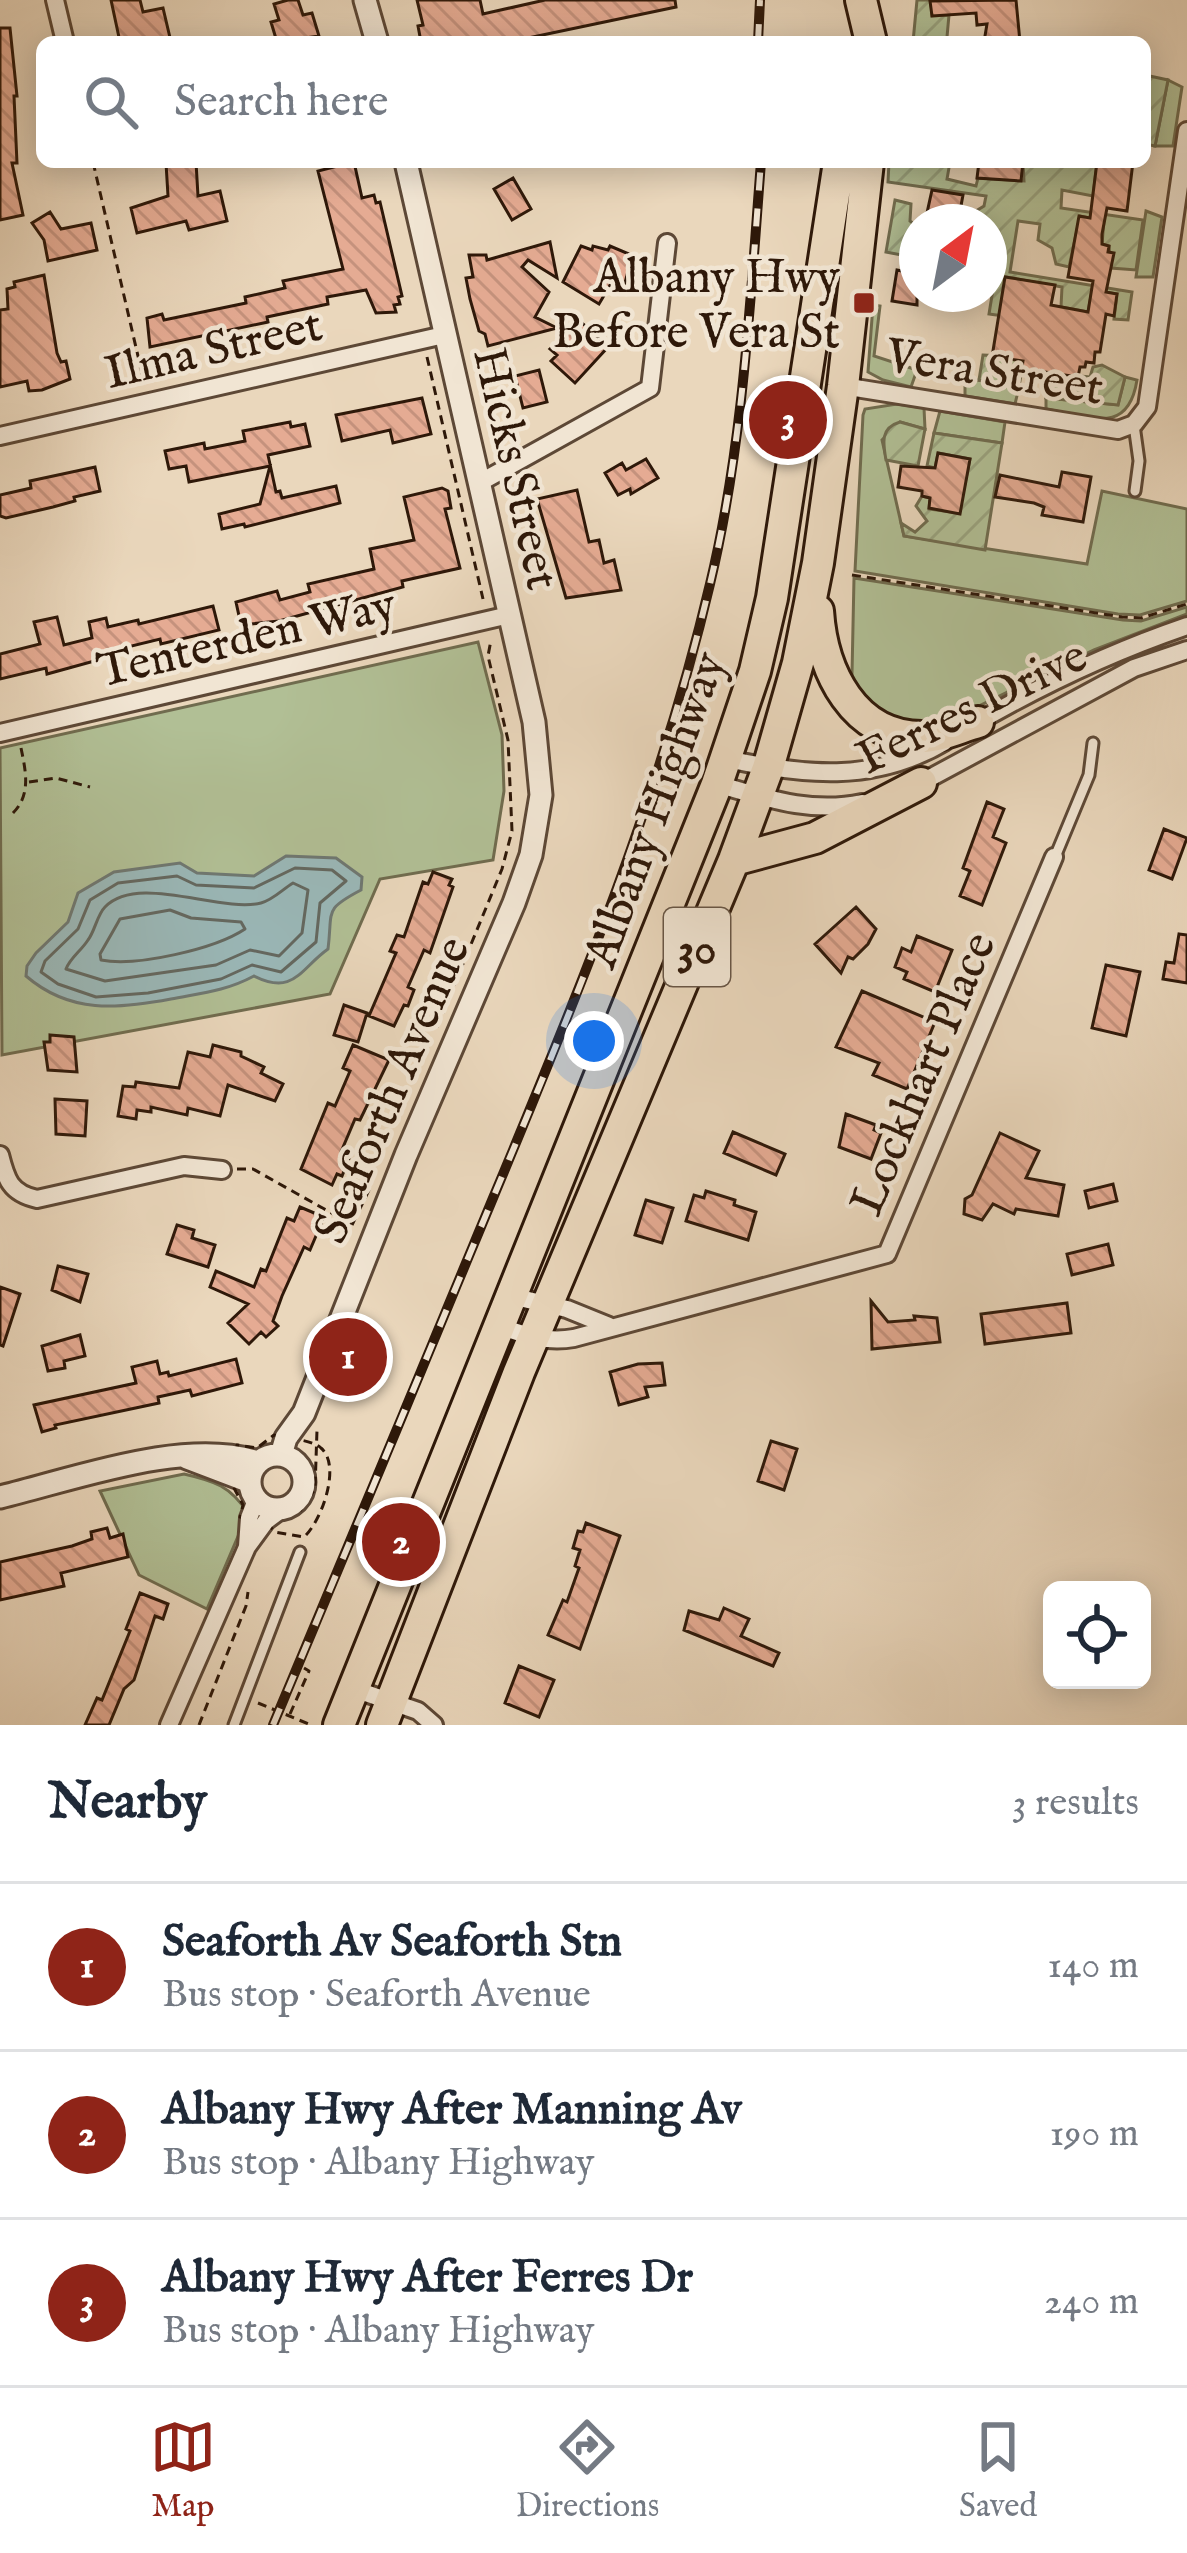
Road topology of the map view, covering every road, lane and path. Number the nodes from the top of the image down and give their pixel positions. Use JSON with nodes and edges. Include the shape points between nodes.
{"nodes":[{"id":1,"x":55,"y":0,"type":"edge"},
{"id":2,"x":365,"y":0,"type":"edge"},
{"id":3,"x":858,"y":0,"type":"edge"},
{"id":4,"x":63,"y":36,"type":"edge"},
{"id":5,"x":374,"y":36,"type":"edge"},
{"id":6,"x":849,"y":36,"type":"edge"},
{"id":7,"x":869,"y":36,"type":"edge"},
{"id":8,"x":1187,"y":131,"type":"edge"},
{"id":9,"x":94,"y":168,"type":"edge"},
{"id":10,"x":407,"y":168,"type":"edge"},
{"id":11,"x":838,"y":168,"type":"edge"},
{"id":12,"x":867,"y":168,"type":"edge"},
{"id":13,"x":667,"y":243,"type":"dead end"},
{"id":14,"x":444,"y":335,"type":"junction"},
{"id":15,"x":427,"y":356,"type":"dead end"},
{"id":16,"x":844,"y":386,"type":"junction"},
{"id":17,"x":149,"y":401,"type":"junction"},
{"id":18,"x":1134,"y":424,"type":"junction"},
{"id":19,"x":0,"y":436,"type":"edge"},
{"id":20,"x":479,"y":484,"type":"junction"},
{"id":21,"x":1135,"y":491,"type":"dead end"},
{"id":22,"x":852,"y":575,"type":"dead end"},
{"id":23,"x":815,"y":581,"type":"junction"},
{"id":24,"x":484,"y":604,"type":"dead end"},
{"id":25,"x":1187,"y":604,"type":"edge"},
{"id":26,"x":509,"y":615,"type":"junction"},
{"id":27,"x":1187,"y":626,"type":"edge"},
{"id":28,"x":491,"y":638,"type":"dead end"},
{"id":29,"x":1187,"y":650,"type":"edge"},
{"id":30,"x":978,"y":722,"type":"junction"},
{"id":31,"x":9,"y":731,"type":"edge"},
{"id":32,"x":1094,"y":743,"type":"dead end"},
{"id":33,"x":722,"y":771,"type":"junction"},
{"id":34,"x":28,"y":782,"type":"junction"},
{"id":35,"x":764,"y":782,"type":"junction"},
{"id":36,"x":921,"y":783,"type":"junction"},
{"id":37,"x":90,"y":787,"type":"dead end"},
{"id":38,"x":541,"y":795,"type":"joint"},
{"id":39,"x":13,"y":813,"type":"dead end"},
{"id":40,"x":1054,"y":857,"type":"joint"},
{"id":41,"x":734,"y":860,"type":"junction"},
{"id":42,"x":431,"y":1042,"type":"dead end"},
{"id":43,"x":0,"y":1155,"type":"edge"},
{"id":44,"x":378,"y":1169,"type":"dead end"},
{"id":45,"x":221,"y":1170,"type":"joint"},
{"id":46,"x":352,"y":1225,"type":"junction"},
{"id":47,"x":373,"y":1237,"type":"junction"},
{"id":48,"x":511,"y":1296,"type":"junction"},
{"id":49,"x":548,"y":1306,"type":"junction"},
{"id":50,"x":499,"y":1326,"type":"junction"},
{"id":51,"x":609,"y":1326,"type":"junction"},
{"id":52,"x":534,"y":1338,"type":"junction"},
{"id":53,"x":290,"y":1445,"type":"junction"},
{"id":54,"x":248,"y":1489,"type":"junction"},
{"id":55,"x":0,"y":1496,"type":"edge"},
{"id":56,"x":299,"y":1552,"type":"dead end"},
{"id":57,"x":304,"y":1669,"type":"dead end"},
{"id":58,"x":245,"y":1697,"type":"junction"},
{"id":59,"x":346,"y":1709,"type":"edge"},
{"id":60,"x":290,"y":1716,"type":"junction"},
{"id":61,"x":383,"y":1717,"type":"edge"},
{"id":62,"x":169,"y":1725,"type":"edge"},
{"id":63,"x":234,"y":1725,"type":"edge"},
{"id":64,"x":310,"y":1725,"type":"edge"},
{"id":65,"x":434,"y":1725,"type":"edge"}],
"edges":[{"from":1,"to":4,"type":"street"},
{"from":2,"to":5,"type":"street"},
{"from":3,"to":6,"type":"highway"},
{"from":3,"to":7,"type":"highway"},
{"from":8,"to":18,"type":"street","via":[[1147,407]]},
{"from":9,"to":17,"type":"path"},
{"from":10,"to":14,"type":"street","name":"Hicks Street"},
{"from":11,"to":33,"type":"highway","name":"Albany Highway","number":"30","via":[[772,598]]},
{"from":12,"to":16,"type":"highway","name":"Albany Highway","number":"30"},
{"from":13,"to":20,"type":"street","via":[[650,388]]},
{"from":14,"to":17,"type":"street","name":"Ilma Street"},
{"from":14,"to":20,"type":"street","name":"Hicks Street"},
{"from":15,"to":24,"type":"path"},
{"from":16,"to":18,"type":"street","name":"Vera Street","via":[[1118,430]]},
{"from":16,"to":23,"type":"highway","name":"Albany Highway","number":"30"},
{"from":17,"to":19,"type":"street","name":"Ilma Street"},
{"from":18,"to":21,"type":"lane"},
{"from":20,"to":26,"type":"street","name":"Hicks Street"},
{"from":22,"to":25,"type":"path","via":[[1122,617]]},
{"from":23,"to":30,"type":"highway","via":[[820,640],[864,721],[890,734],[927,737]]},
{"from":23,"to":35,"type":"highway","name":"Albany Highway","number":"30"},
{"from":26,"to":31,"type":"street","name":"Tenterden Way"},
{"from":26,"to":38,"type":"street","name":"Hicks Street"},
{"from":27,"to":30,"type":"street","name":"Ferres Drive","via":[[1036,687]]},
{"from":28,"to":42,"type":"path","via":[[511,765],[512,831]]},
{"from":29,"to":36,"type":"street","name":"Ferres Drive","via":[[1134,668]]},
{"from":30,"to":35,"type":"street","name":"Ferres Drive","via":[[926,753],[866,771]]},
{"from":31,"to":34,"type":"path"},
{"from":32,"to":40,"type":"lane"},
{"from":33,"to":35,"type":"street","name":"Ferres Drive"},
{"from":33,"to":35,"type":"street","name":"Ferres Drive"},
{"from":33,"to":48,"type":"highway","name":"Albany Highway","number":"30"},
{"from":34,"to":37,"type":"path","via":[[56,778]]},
{"from":34,"to":39,"type":"path"},
{"from":35,"to":36,"type":"street","name":"Ferres Drive","via":[[832,809]]},
{"from":35,"to":41,"type":"highway","name":"Albany Highway","number":"30"},
{"from":36,"to":41,"type":"highway","via":[[815,838]]},
{"from":38,"to":47,"type":"street","name":"Seaforth Avenue","via":[[514,903]]},
{"from":40,"to":51,"type":"street","name":"Lockhart Place","via":[[887,1254]]},
{"from":41,"to":49,"type":"highway","name":"Albany Highway","number":"30"},
{"from":43,"to":45,"type":"street","via":[[6,1182],[37,1199],[184,1166]]},
{"from":44,"to":46,"type":"path"},
{"from":45,"to":46,"type":"path","via":[[253,1169]]},
{"from":46,"to":47,"type":"path"},
{"from":47,"to":53,"type":"street","name":"Seaforth Avenue"},
{"from":48,"to":49,"type":"street"},
{"from":48,"to":50,"type":"highway","name":"Albany Highway","number":"30"},
{"from":49,"to":51,"type":"street"},
{"from":49,"to":52,"type":"highway","name":"Albany Highway","number":"30"},
{"from":50,"to":52,"type":"street","name":"Lockhart Place"},
{"from":50,"to":59,"type":"highway","name":"Albany Highway","number":"30"},
{"from":51,"to":52,"type":"street","name":"Lockhart Place","via":[[555,1341]]},
{"from":52,"to":61,"type":"highway","name":"Albany Highway","number":"30"},
{"from":53,"to":54,"type":"street"},
{"from":53,"to":54,"type":"path","via":[[274,1436],[257,1448],[237,1445]]},
{"from":53,"to":54,"type":"street","via":[[303,1471],[301,1495]]},
{"from":53,"to":54,"type":"path","via":[[322,1448],[330,1464],[315,1526],[304,1537],[275,1532]]},
{"from":54,"to":55,"type":"street","via":[[217,1452]]},
{"from":54,"to":62,"type":"street","via":[[247,1547]]},
{"from":56,"to":58,"type":"lane"},
{"from":57,"to":60,"type":"path"},
{"from":58,"to":60,"type":"path"},
{"from":58,"to":63,"type":"lane"},
{"from":59,"to":61,"type":"street"},
{"from":59,"to":61,"type":"street"},
{"from":60,"to":64,"type":"path"},
{"from":61,"to":65,"type":"street","via":[[418,1711]]}]}
